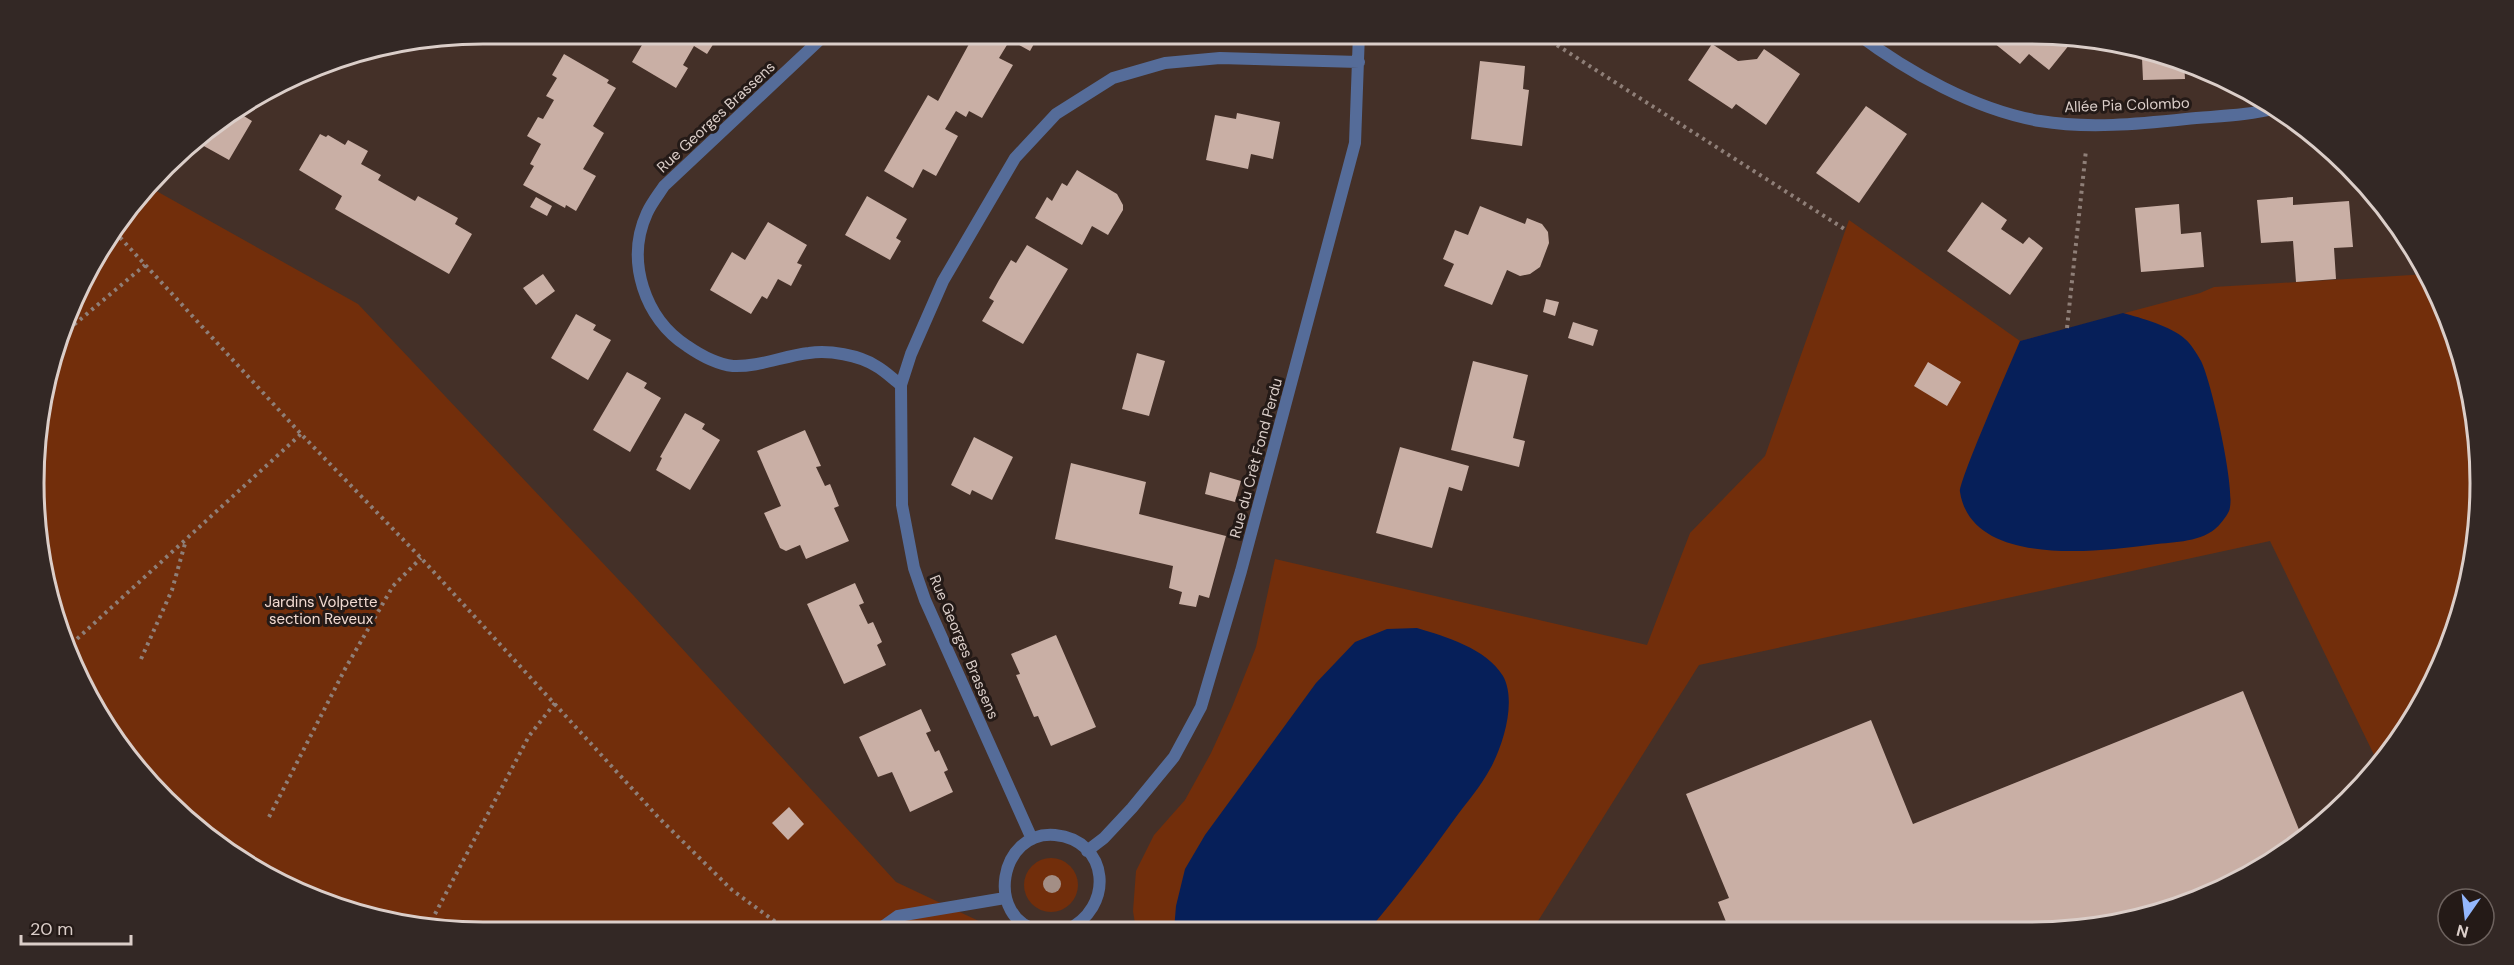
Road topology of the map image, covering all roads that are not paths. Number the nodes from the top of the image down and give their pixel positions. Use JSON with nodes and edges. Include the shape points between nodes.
{"nodes":[{"id":1,"x":815,"y":44,"type":"edge"},
{"id":2,"x":1359,"y":44,"type":"edge"},
{"id":3,"x":1873,"y":44,"type":"edge"},
{"id":4,"x":1359,"y":62,"type":"junction"},
{"id":5,"x":2263,"y":110,"type":"edge"},
{"id":6,"x":901,"y":385,"type":"junction"},
{"id":7,"x":1032,"y":840,"type":"junction"},
{"id":8,"x":1087,"y":851,"type":"junction"},
{"id":9,"x":1005,"y":898,"type":"junction"},
{"id":10,"x":890,"y":922,"type":"edge"},
{"id":11,"x":1022,"y":922,"type":"edge"},
{"id":12,"x":1084,"y":922,"type":"edge"}],
"edges":[{"from":1,"to":6,"type":"street","name":"Rue Georges Brassens","via":[[664,186],[646,214],[639,246],[640,280],[652,313],[677,340],[704,357],[732,366],[764,364],[810,352],[845,355],[874,365]]},
{"from":2,"to":4,"type":"street","name":"Rue du Crêt Fond Perdu"},
{"from":3,"to":5,"type":"street","name":"Allée Pia Colombo","via":[[1908,67],[1988,108],[2043,122],[2159,122]]},
{"from":4,"to":6,"type":"street","name":"Rue Georges Brassens","via":[[1220,58],[1165,63],[1113,78],[1056,114],[1015,158],[965,240],[943,281]]},
{"from":4,"to":8,"type":"street","name":"Rue du Crêt Fond Perdu","via":[[1355,143],[1201,707],[1174,757],[1132,808]]},
{"from":6,"to":7,"type":"street","name":"Rue Georges Brassens","via":[[902,505],[914,568]]},
{"from":7,"to":8,"type":"street","via":[[1055,835],[1078,843]]},
{"from":7,"to":9,"type":"street","via":[[1020,847],[1008,864],[1003,884]]},
{"from":8,"to":12,"type":"street","via":[[1098,870],[1100,890]]},
{"from":9,"to":10,"type":"street","via":[[898,916]]},
{"from":9,"to":11,"type":"street"}]}
